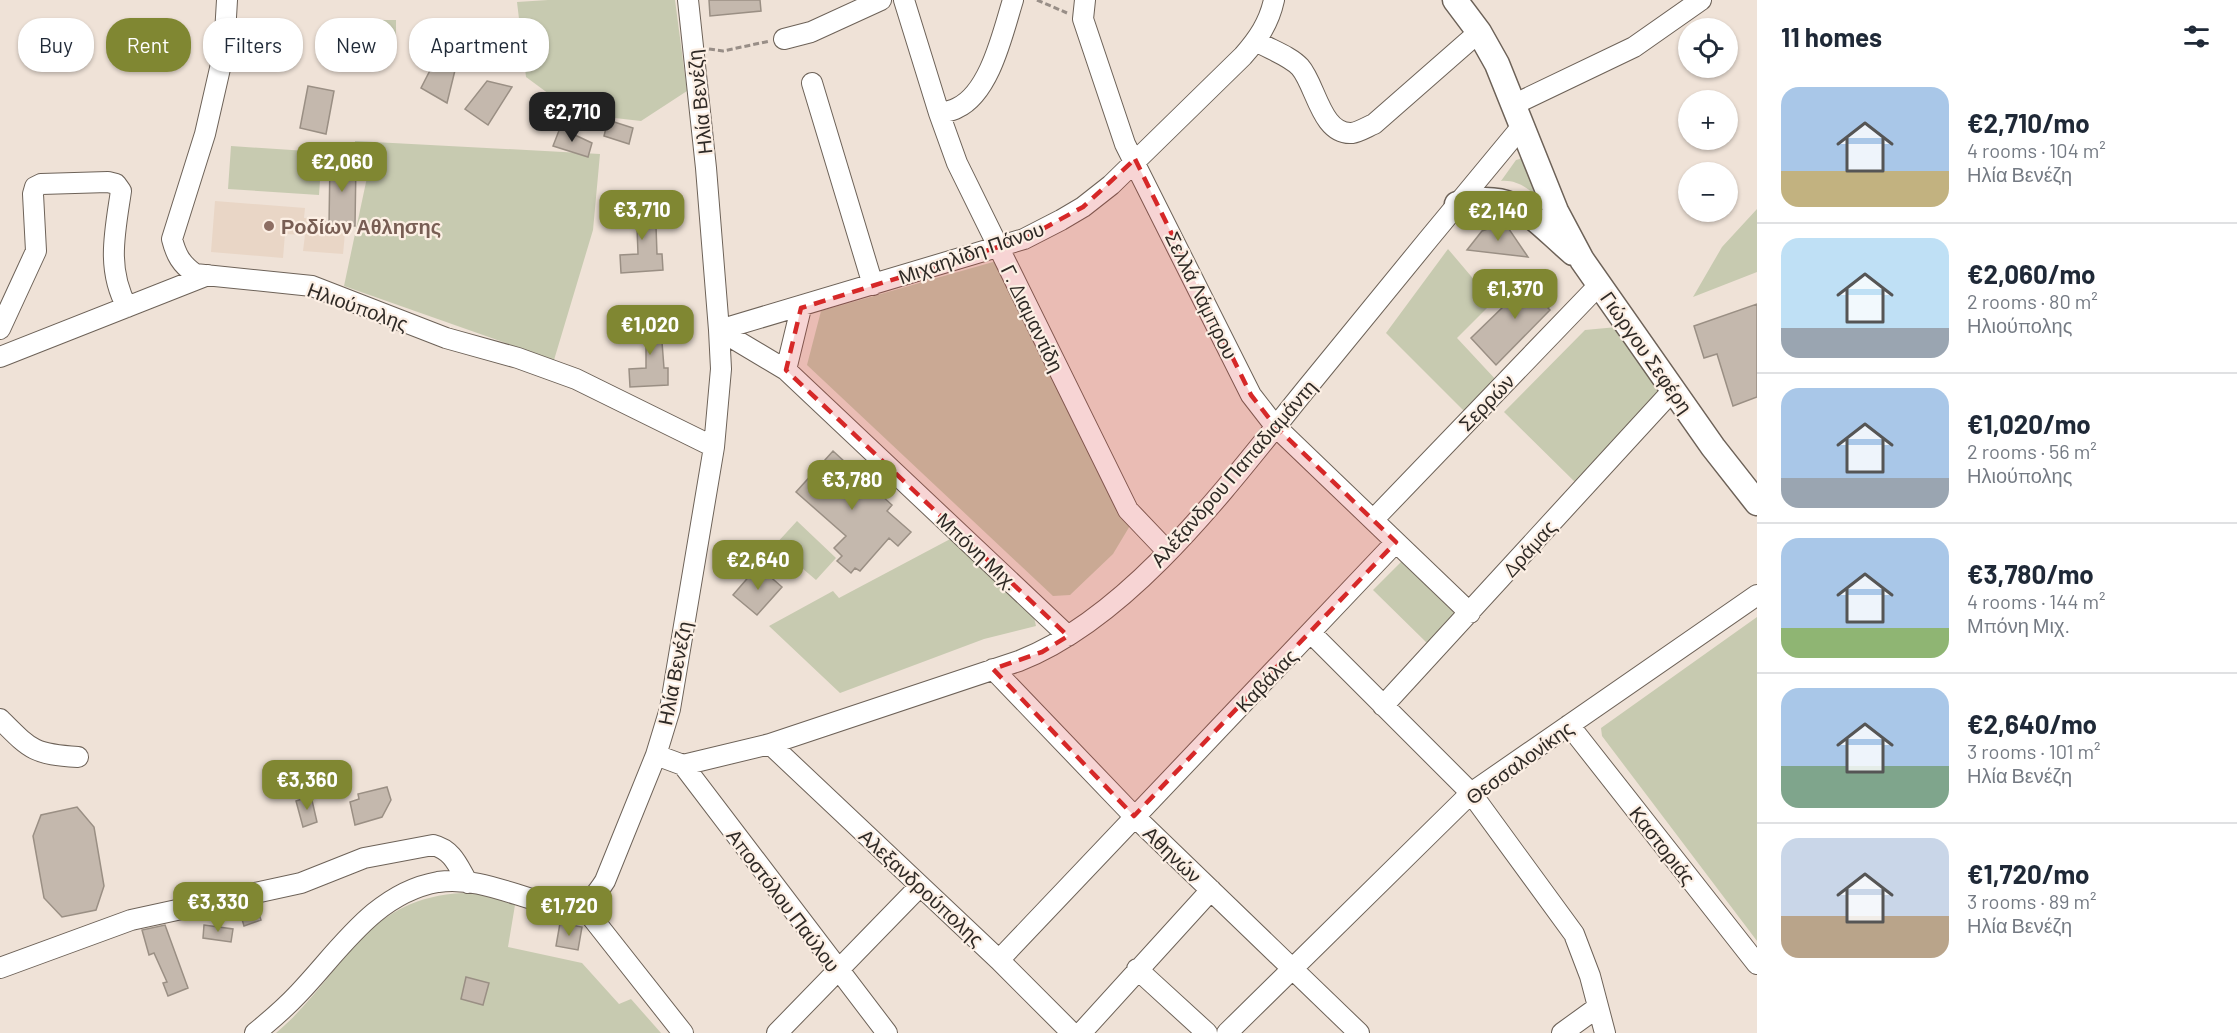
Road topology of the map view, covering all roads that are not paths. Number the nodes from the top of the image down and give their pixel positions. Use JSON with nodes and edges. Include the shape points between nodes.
{"nodes":[{"id":1,"x":227,"y":0,"type":"edge"},
{"id":2,"x":688,"y":0,"type":"edge"},
{"id":3,"x":881,"y":0,"type":"edge"},
{"id":4,"x":904,"y":0,"type":"edge"},
{"id":5,"x":1013,"y":0,"type":"edge"},
{"id":6,"x":1274,"y":0,"type":"edge"},
{"id":7,"x":1455,"y":0,"type":"edge"},
{"id":8,"x":1701,"y":0,"type":"edge"},
{"id":9,"x":1084,"y":10,"type":"edge"},
{"id":10,"x":1479,"y":32,"type":"junction"},
{"id":11,"x":784,"y":39,"type":"road end"},
{"id":12,"x":1256,"y":41,"type":"junction"},
{"id":13,"x":813,"y":83,"type":"dead end"},
{"id":14,"x":939,"y":113,"type":"junction"},
{"id":15,"x":1519,"y":115,"type":"junction"},
{"id":16,"x":1135,"y":159,"type":"junction"},
{"id":17,"x":1457,"y":204,"type":"junction"},
{"id":18,"x":997,"y":246,"type":"junction"},
{"id":19,"x":1582,"y":260,"type":"junction"},
{"id":20,"x":208,"y":275,"type":"junction"},
{"id":21,"x":873,"y":285,"type":"junction"},
{"id":22,"x":1599,"y":285,"type":"junction"},
{"id":23,"x":127,"y":307,"type":"junction"},
{"id":24,"x":801,"y":308,"type":"junction"},
{"id":25,"x":0,"y":329,"type":"edge"},
{"id":26,"x":719,"y":330,"type":"junction"},
{"id":27,"x":0,"y":357,"type":"edge"},
{"id":28,"x":786,"y":370,"type":"junction"},
{"id":29,"x":1674,"y":389,"type":"junction"},
{"id":30,"x":1275,"y":426,"type":"junction"},
{"id":31,"x":714,"y":447,"type":"junction"},
{"id":32,"x":1757,"y":503,"type":"edge"},
{"id":33,"x":1373,"y":520,"type":"junction"},
{"id":34,"x":1396,"y":542,"type":"junction"},
{"id":35,"x":1167,"y":551,"type":"junction"},
{"id":36,"x":1757,"y":595,"type":"edge"},
{"id":37,"x":1470,"y":613,"type":"junction"},
{"id":38,"x":1311,"y":633,"type":"junction"},
{"id":39,"x":1068,"y":636,"type":"junction"},
{"id":40,"x":993,"y":669,"type":"junction"},
{"id":41,"x":1383,"y":705,"type":"junction"},
{"id":42,"x":0,"y":719,"type":"edge"},
{"id":43,"x":1569,"y":725,"type":"junction"},
{"id":44,"x":770,"y":744,"type":"junction"},
{"id":45,"x":656,"y":754,"type":"junction"},
{"id":46,"x":78,"y":757,"type":"dead end"},
{"id":47,"x":683,"y":765,"type":"junction"},
{"id":48,"x":1471,"y":793,"type":"junction"},
{"id":49,"x":1134,"y":816,"type":"junction"},
{"id":50,"x":468,"y":883,"type":"junction"},
{"id":51,"x":920,"y":886,"type":"junction"},
{"id":52,"x":1211,"y":890,"type":"junction"},
{"id":53,"x":582,"y":905,"type":"junction"},
{"id":54,"x":999,"y":960,"type":"junction"},
{"id":55,"x":1757,"y":964,"type":"edge"},
{"id":56,"x":0,"y":968,"type":"edge"},
{"id":57,"x":1293,"y":968,"type":"junction"},
{"id":58,"x":1137,"y":969,"type":"junction"},
{"id":59,"x":838,"y":972,"type":"junction"},
{"id":60,"x":1598,"y":1007,"type":"junction"},
{"id":61,"x":255,"y":1033,"type":"edge"},
{"id":62,"x":683,"y":1033,"type":"edge"},
{"id":63,"x":777,"y":1033,"type":"edge"},
{"id":64,"x":887,"y":1033,"type":"edge"},
{"id":65,"x":1072,"y":1033,"type":"edge"},
{"id":66,"x":1081,"y":1033,"type":"edge"},
{"id":67,"x":1207,"y":1033,"type":"edge"},
{"id":68,"x":1227,"y":1033,"type":"edge"},
{"id":69,"x":1359,"y":1033,"type":"edge"},
{"id":70,"x":1562,"y":1033,"type":"edge"},
{"id":71,"x":1605,"y":1033,"type":"edge"}],
"edges":[{"from":1,"to":20,"type":"street","name":"Ηλιούπολης","via":[[224,51],[205,134],[172,239],[175,254],[185,267],[195,274]]},
{"from":2,"to":26,"type":"street","name":"Ηλία Βενέζη"},
{"from":3,"to":11,"type":"street","via":[[811,32]]},
{"from":4,"to":14,"type":"street","name":"Γ. Διαμαντίδη"},
{"from":5,"to":14,"type":"street","via":[[995,57],[970,99]]},
{"from":6,"to":12,"type":"street","name":"Μιχαηλίδη Πάνου","via":[[1271,16]]},
{"from":7,"to":10,"type":"main road","name":"Γιώργου Σεφέρη"},
{"from":8,"to":15,"type":"street","via":[[1634,47]]},
{"from":9,"to":16,"type":"street","name":"Σελλά Λάμπρου","via":[[1125,144]]},
{"from":10,"to":12,"type":"street","via":[[1374,124],[1353,133],[1328,121],[1298,64]]},
{"from":10,"to":15,"type":"main road","name":"Γιώργου Σεφέρη"},
{"from":12,"to":16,"type":"street","name":"Μιχαηλίδη Πάνου"},
{"from":13,"to":21,"type":"street"},
{"from":14,"to":18,"type":"street","name":"Γ. Διαμαντίδη","via":[[957,163]]},
{"from":15,"to":17,"type":"street","name":"Αλέξανδρου Παπαδιαμάντη"},
{"from":15,"to":19,"type":"main road","name":"Γιώργου Σεφέρη","via":[[1556,211]]},
{"from":16,"to":18,"type":"street","name":"Μιχαηλίδη Πάνου","via":[[1083,207],[1024,239]]},
{"from":16,"to":30,"type":"street","name":"Σελλά Λάμπρου","via":[[1251,395]]},
{"from":17,"to":19,"type":"main road","via":[[1481,198],[1516,206]]},
{"from":17,"to":30,"type":"street","name":"Αλέξανδρου Παπαδιαμάντη"},
{"from":18,"to":21,"type":"street","name":"Μιχαηλίδη Πάνου"},
{"from":18,"to":35,"type":"street","name":"Γ. Διαμαντίδη","via":[[1128,510]]},
{"from":19,"to":22,"type":"main road","name":"Γιώργου Σεφέρη"},
{"from":20,"to":23,"type":"street"},
{"from":20,"to":31,"type":"street","name":"Ηλιούπολης","via":[[312,286],[446,338],[576,379]]},
{"from":21,"to":24,"type":"street","name":"Μιχαηλίδη Πάνου"},
{"from":22,"to":29,"type":"main road","name":"Γιώργου Σεφέρη"},
{"from":22,"to":33,"type":"street","name":"Σερρών"},
{"from":23,"to":25,"type":"street","via":[[118,291],[112,249],[121,191],[117,184],[41,184],[33,194],[36,251]]},
{"from":23,"to":27,"type":"street"},
{"from":24,"to":26,"type":"street","name":"Μιχαηλίδη Πάνου"},
{"from":24,"to":28,"type":"street"},
{"from":26,"to":28,"type":"street","name":"Μπόνη Μιχ."},
{"from":26,"to":31,"type":"street","name":"Ηλία Βενέζη","via":[[721,369]]},
{"from":28,"to":39,"type":"street","name":"Μπόνη Μιχ."},
{"from":29,"to":32,"type":"main road","name":"Γιώργου Σεφέρη"},
{"from":29,"to":37,"type":"street","name":"Δράμας"},
{"from":30,"to":33,"type":"street","name":"Σελλά Λάμπρου"},
{"from":30,"to":35,"type":"street","name":"Αλέξανδρου Παπαδιαμάντη"},
{"from":31,"to":45,"type":"street","name":"Ηλία Βενέζη","via":[[670,709]]},
{"from":33,"to":34,"type":"street","name":"Σελλά Λάμπρου"},
{"from":34,"to":37,"type":"street","name":"Σελλά Λάμπρου"},
{"from":34,"to":38,"type":"street","name":"Καβάλας"},
{"from":35,"to":39,"type":"street","name":"Αλέξανδρου Παπαδιαμάντη","via":[[1114,601]]},
{"from":36,"to":43,"type":"street","name":"Θεσσαλονίκης"},
{"from":37,"to":41,"type":"street","name":"Δράμας"},
{"from":38,"to":41,"type":"street"},
{"from":38,"to":49,"type":"street","name":"Καβάλας"},
{"from":39,"to":40,"type":"street","name":"Αλέξανδρου Παπαδιαμάντη","via":[[1042,652]]},
{"from":40,"to":44,"type":"street","name":"Αλέξανδρου Παπαδιαμάντη"},
{"from":40,"to":49,"type":"street","name":"Αθηνών"},
{"from":41,"to":48,"type":"street"},
{"from":42,"to":46,"type":"street","via":[[27,747],[50,755]]},
{"from":43,"to":48,"type":"street","name":"Θεσσαλονίκης"},
{"from":43,"to":55,"type":"street","name":"Καστοριάς"},
{"from":44,"to":47,"type":"street","name":"Αλέξανδρου Παπαδιαμάντη"},
{"from":44,"to":51,"type":"street","name":"Αλεξανδρούπολης"},
{"from":45,"to":47,"type":"street"},
{"from":45,"to":53,"type":"street","name":"Ηλία Βενέζη","via":[[605,881],[595,896]]},
{"from":47,"to":59,"type":"street","name":"Αποστόλου Παύλου"},
{"from":48,"to":57,"type":"street","name":"Θεσσαλονίκης"},
{"from":48,"to":60,"type":"street","via":[[1574,934]]},
{"from":49,"to":52,"type":"street","name":"Αθηνών"},
{"from":49,"to":54,"type":"street","name":"Καβάλας"},
{"from":50,"to":53,"type":"street","via":[[559,908]]},
{"from":50,"to":56,"type":"street","via":[[444,848],[433,845],[398,851],[364,858],[301,883],[131,920]]},
{"from":50,"to":61,"type":"street","via":[[451,881],[413,888],[388,902],[354,931],[300,993]]},
{"from":51,"to":54,"type":"street","name":"Αλεξανδρούπολης"},
{"from":51,"to":59,"type":"street"},
{"from":52,"to":57,"type":"street","name":"Αθηνών"},
{"from":52,"to":58,"type":"street"},
{"from":53,"to":62,"type":"street"},
{"from":54,"to":65,"type":"street","name":"Αλεξανδρούπολης"},
{"from":57,"to":68,"type":"street","name":"Θεσσαλονίκης"},
{"from":57,"to":69,"type":"street","name":"Αθηνών"},
{"from":58,"to":66,"type":"street"},
{"from":58,"to":67,"type":"street"},
{"from":59,"to":63,"type":"street"},
{"from":59,"to":64,"type":"street","name":"Αποστόλου Παύλου"},
{"from":60,"to":70,"type":"street"},
{"from":60,"to":71,"type":"street"}]}
